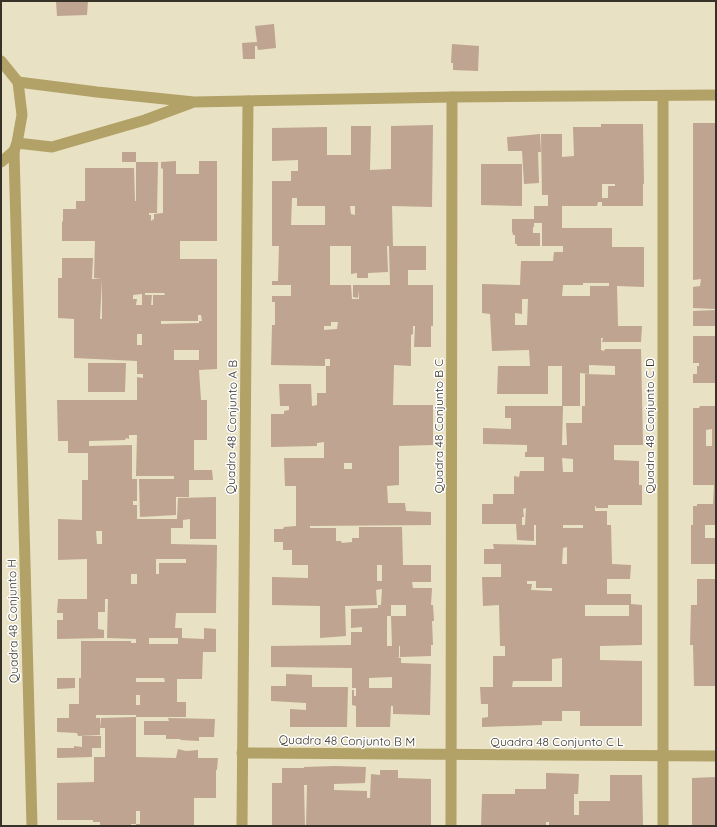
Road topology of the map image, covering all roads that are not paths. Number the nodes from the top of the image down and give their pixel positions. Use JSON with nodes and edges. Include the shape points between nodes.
{"nodes":[{"id":1,"x":1,"y":61,"type":"edge"},
{"id":2,"x":18,"y":82,"type":"junction"},
{"id":3,"x":663,"y":96,"type":"junction"},
{"id":4,"x":716,"y":96,"type":"edge"},
{"id":5,"x":452,"y":97,"type":"junction"},
{"id":6,"x":248,"y":101,"type":"junction"},
{"id":7,"x":194,"y":102,"type":"junction"},
{"id":8,"x":16,"y":147,"type":"junction"},
{"id":9,"x":1,"y":162,"type":"edge"},
{"id":10,"x":242,"y":753,"type":"junction"},
{"id":11,"x":451,"y":755,"type":"junction"},
{"id":12,"x":663,"y":756,"type":"junction"},
{"id":13,"x":716,"y":756,"type":"edge"},
{"id":14,"x":32,"y":826,"type":"edge"},
{"id":15,"x":242,"y":826,"type":"edge"},
{"id":16,"x":451,"y":826,"type":"edge"},
{"id":17,"x":663,"y":826,"type":"edge"}],
"edges":[{"from":1,"to":2,"type":"street"},
{"from":2,"to":7,"type":"street"},
{"from":2,"to":8,"type":"street","name":"Quadra 48 Conjunto H","via":[[22,115]]},
{"from":3,"to":4,"type":"street"},
{"from":3,"to":5,"type":"street"},
{"from":3,"to":12,"type":"street","name":"Quadra 48 Conjunto C D"},
{"from":5,"to":6,"type":"street"},
{"from":5,"to":11,"type":"street","name":"Quadra 48 Conjunto B C"},
{"from":6,"to":7,"type":"street"},
{"from":6,"to":10,"type":"street","name":"Quadra 48 Conjunto A B"},
{"from":7,"to":8,"type":"street","via":[[145,120],[52,147]]},
{"from":8,"to":9,"type":"street"},
{"from":8,"to":14,"type":"street","name":"Quadra 48 Conjunto H"},
{"from":10,"to":11,"type":"street","name":"Quadra 48 Conjunto B M"},
{"from":10,"to":15,"type":"street","name":"Quadra 48 Conjunto A B"},
{"from":11,"to":12,"type":"street","name":"Quadra 48 Conjunto C L"},
{"from":11,"to":16,"type":"street","name":"Quadra 48 Conjunto B C"},
{"from":12,"to":13,"type":"street","name":"Quadra 48 Conjunto C L"},
{"from":12,"to":17,"type":"street","name":"Quadra 48 Conjunto C D"}]}
